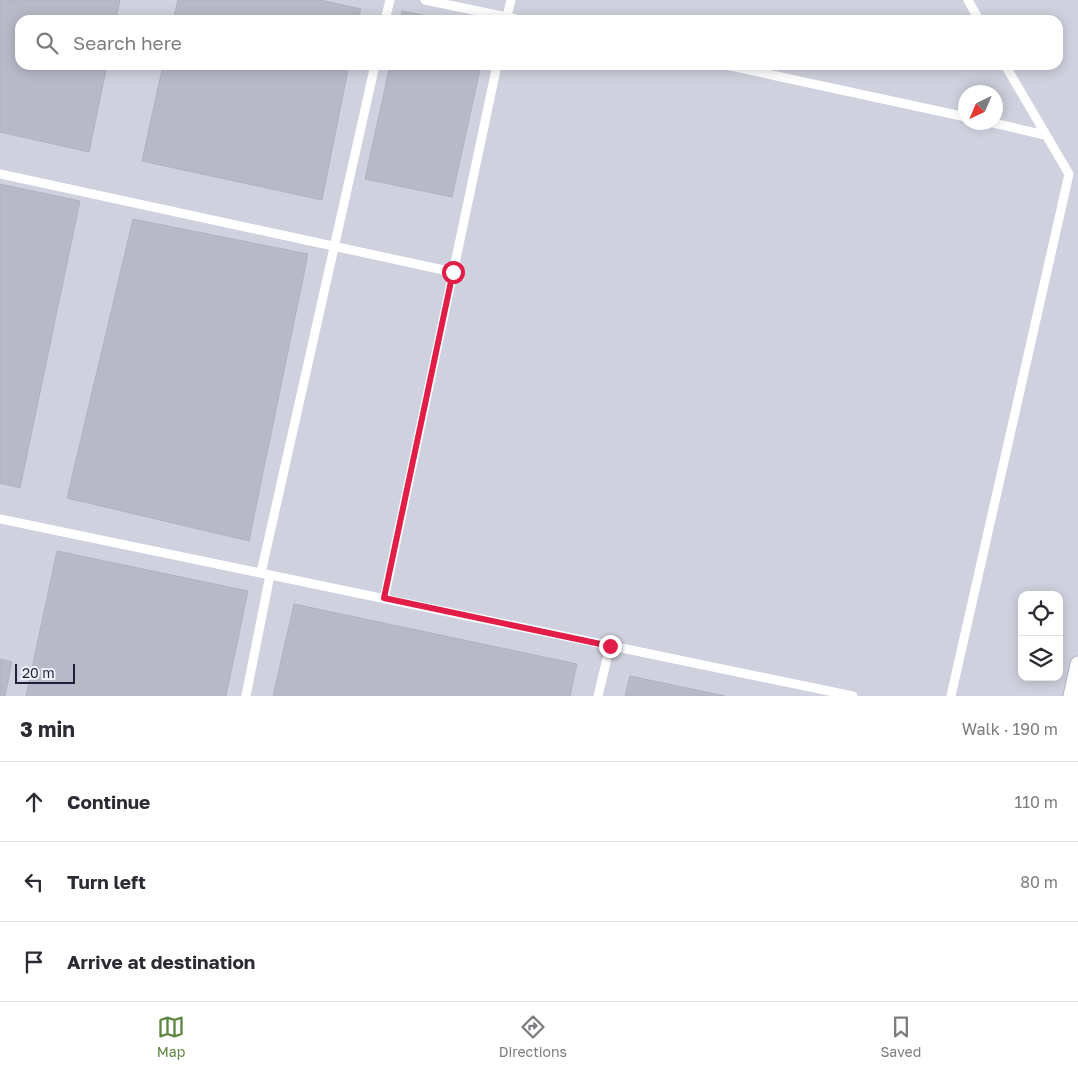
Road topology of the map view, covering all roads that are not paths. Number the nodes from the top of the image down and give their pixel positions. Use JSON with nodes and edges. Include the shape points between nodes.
{"nodes":[{"id":1,"x":390,"y":0,"type":"edge"},
{"id":2,"x":425,"y":0,"type":"edge"},
{"id":3,"x":511,"y":0,"type":"edge"},
{"id":4,"x":968,"y":0,"type":"edge"},
{"id":5,"x":386,"y":15,"type":"edge"},
{"id":6,"x":490,"y":15,"type":"edge"},
{"id":7,"x":508,"y":15,"type":"edge"},
{"id":8,"x":977,"y":15,"type":"edge"},
{"id":9,"x":374,"y":70,"type":"edge"},
{"id":10,"x":496,"y":70,"type":"edge"},
{"id":11,"x":749,"y":70,"type":"edge"},
{"id":12,"x":1008,"y":70,"type":"edge"},
{"id":13,"x":958,"y":115,"type":"edge"},
{"id":14,"x":1003,"y":125,"type":"edge"},
{"id":15,"x":1044,"y":135,"type":"junction"},
{"id":16,"x":0,"y":174,"type":"edge"},
{"id":17,"x":334,"y":246,"type":"junction"},
{"id":18,"x":453,"y":272,"type":"junction"},
{"id":19,"x":0,"y":519,"type":"edge"},
{"id":20,"x":265,"y":574,"type":"junction"},
{"id":21,"x":384,"y":598,"type":"junction"},
{"id":22,"x":610,"y":646,"type":"junction"},
{"id":23,"x":1078,"y":664,"type":"edge"},
{"id":24,"x":246,"y":696,"type":"edge"},
{"id":25,"x":598,"y":696,"type":"edge"},
{"id":26,"x":852,"y":696,"type":"edge"},
{"id":27,"x":951,"y":696,"type":"edge"},
{"id":28,"x":1071,"y":696,"type":"edge"}],
"edges":[{"from":1,"to":5,"type":"lane"},
{"from":2,"to":6,"type":"lane"},
{"from":3,"to":7,"type":"lane"},
{"from":4,"to":8,"type":"lane"},
{"from":9,"to":17,"type":"lane"},
{"from":10,"to":18,"type":"lane"},
{"from":11,"to":13,"type":"lane"},
{"from":12,"to":15,"type":"lane"},
{"from":14,"to":15,"type":"lane"},
{"from":15,"to":27,"type":"lane","via":[[1068,174]]},
{"from":16,"to":17,"type":"lane"},
{"from":17,"to":18,"type":"lane"},
{"from":17,"to":20,"type":"lane"},
{"from":18,"to":21,"type":"lane"},
{"from":19,"to":20,"type":"lane"},
{"from":20,"to":21,"type":"lane"},
{"from":20,"to":24,"type":"lane"},
{"from":21,"to":22,"type":"lane"},
{"from":22,"to":25,"type":"lane"},
{"from":22,"to":26,"type":"lane"},
{"from":23,"to":28,"type":"street"}]}
